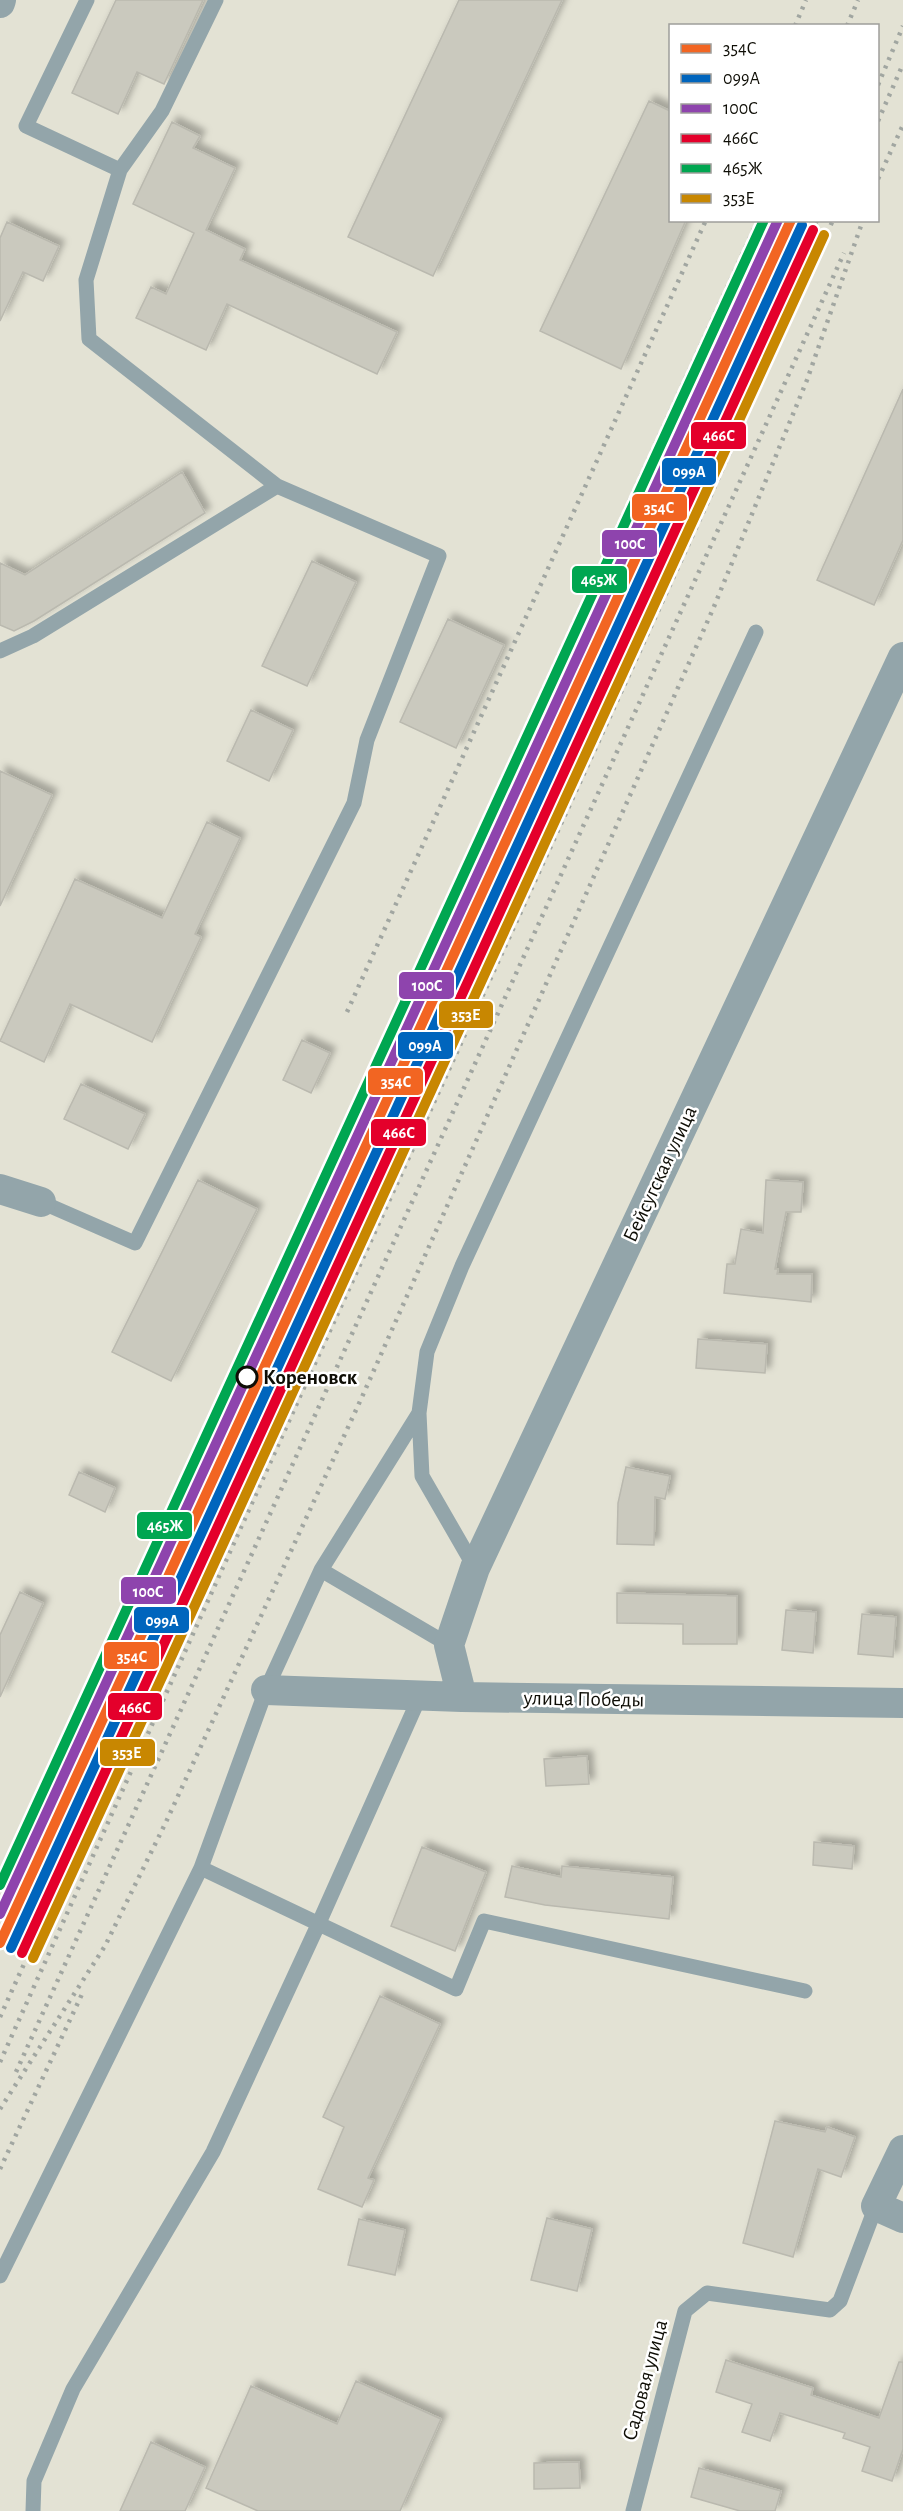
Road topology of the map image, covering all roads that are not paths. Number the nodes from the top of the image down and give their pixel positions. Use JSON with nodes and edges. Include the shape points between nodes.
{"nodes":[{"id":1,"x":87,"y":0,"type":"edge"},
{"id":2,"x":216,"y":0,"type":"edge"},
{"id":3,"x":120,"y":170,"type":"junction"},
{"id":4,"x":277,"y":486,"type":"junction"},
{"id":5,"x":756,"y":632,"type":"dead end"},
{"id":6,"x":0,"y":651,"type":"edge"},
{"id":7,"x":903,"y":657,"type":"edge"},
{"id":8,"x":0,"y":1188,"type":"edge"},
{"id":9,"x":41,"y":1202,"type":"joint"},
{"id":10,"x":419,"y":1413,"type":"junction"},
{"id":11,"x":475,"y":1568,"type":"junction"},
{"id":12,"x":321,"y":1570,"type":"junction"},
{"id":13,"x":449,"y":1645,"type":"junction"},
{"id":14,"x":266,"y":1690,"type":"junction"},
{"id":15,"x":420,"y":1696,"type":"junction"},
{"id":16,"x":462,"y":1698,"type":"junction"},
{"id":17,"x":903,"y":1703,"type":"edge"},
{"id":18,"x":201,"y":1868,"type":"junction"},
{"id":19,"x":318,"y":1925,"type":"junction"},
{"id":20,"x":806,"y":1991,"type":"dead end"},
{"id":21,"x":903,"y":2150,"type":"edge"},
{"id":22,"x":890,"y":2212,"type":"edge"},
{"id":23,"x":0,"y":2276,"type":"edge"},
{"id":24,"x":33,"y":2511,"type":"edge"},
{"id":25,"x":633,"y":2511,"type":"edge"}],
"edges":[{"from":1,"to":3,"type":"lane","via":[[26,126]]},
{"from":2,"to":3,"type":"lane","via":[[162,111]]},
{"from":3,"to":4,"type":"lane","via":[[86,280],[89,339]]},
{"from":4,"to":6,"type":"lane","via":[[33,636]]},
{"from":4,"to":9,"type":"lane","via":[[440,556],[367,740],[354,803],[135,1243]]},
{"from":5,"to":10,"type":"lane","via":[[462,1266],[427,1352]]},
{"from":7,"to":11,"type":"street","name":"Бейсугская улица"},
{"from":8,"to":9,"type":"street"},
{"from":10,"to":11,"type":"lane","via":[[422,1476]]},
{"from":10,"to":12,"type":"lane"},
{"from":11,"to":13,"type":"street","name":"Бейсугская улица"},
{"from":12,"to":13,"type":"lane"},
{"from":12,"to":14,"type":"lane"},
{"from":13,"to":16,"type":"street"},
{"from":14,"to":15,"type":"street","name":"улица Победы"},
{"from":14,"to":18,"type":"lane"},
{"from":15,"to":16,"type":"street","name":"улица Победы"},
{"from":15,"to":19,"type":"lane"},
{"from":16,"to":17,"type":"street","name":"улица Победы"},
{"from":18,"to":19,"type":"lane"},
{"from":18,"to":23,"type":"lane"},
{"from":19,"to":20,"type":"lane","via":[[456,1989],[484,1921]]},
{"from":19,"to":24,"type":"lane","via":[[213,2152],[73,2389],[34,2481]]},
{"from":21,"to":22,"type":"street"},
{"from":22,"to":25,"type":"lane","name":"Садовая улица","via":[[840,2301],[830,2310],[707,2293],[685,2311]]}]}
